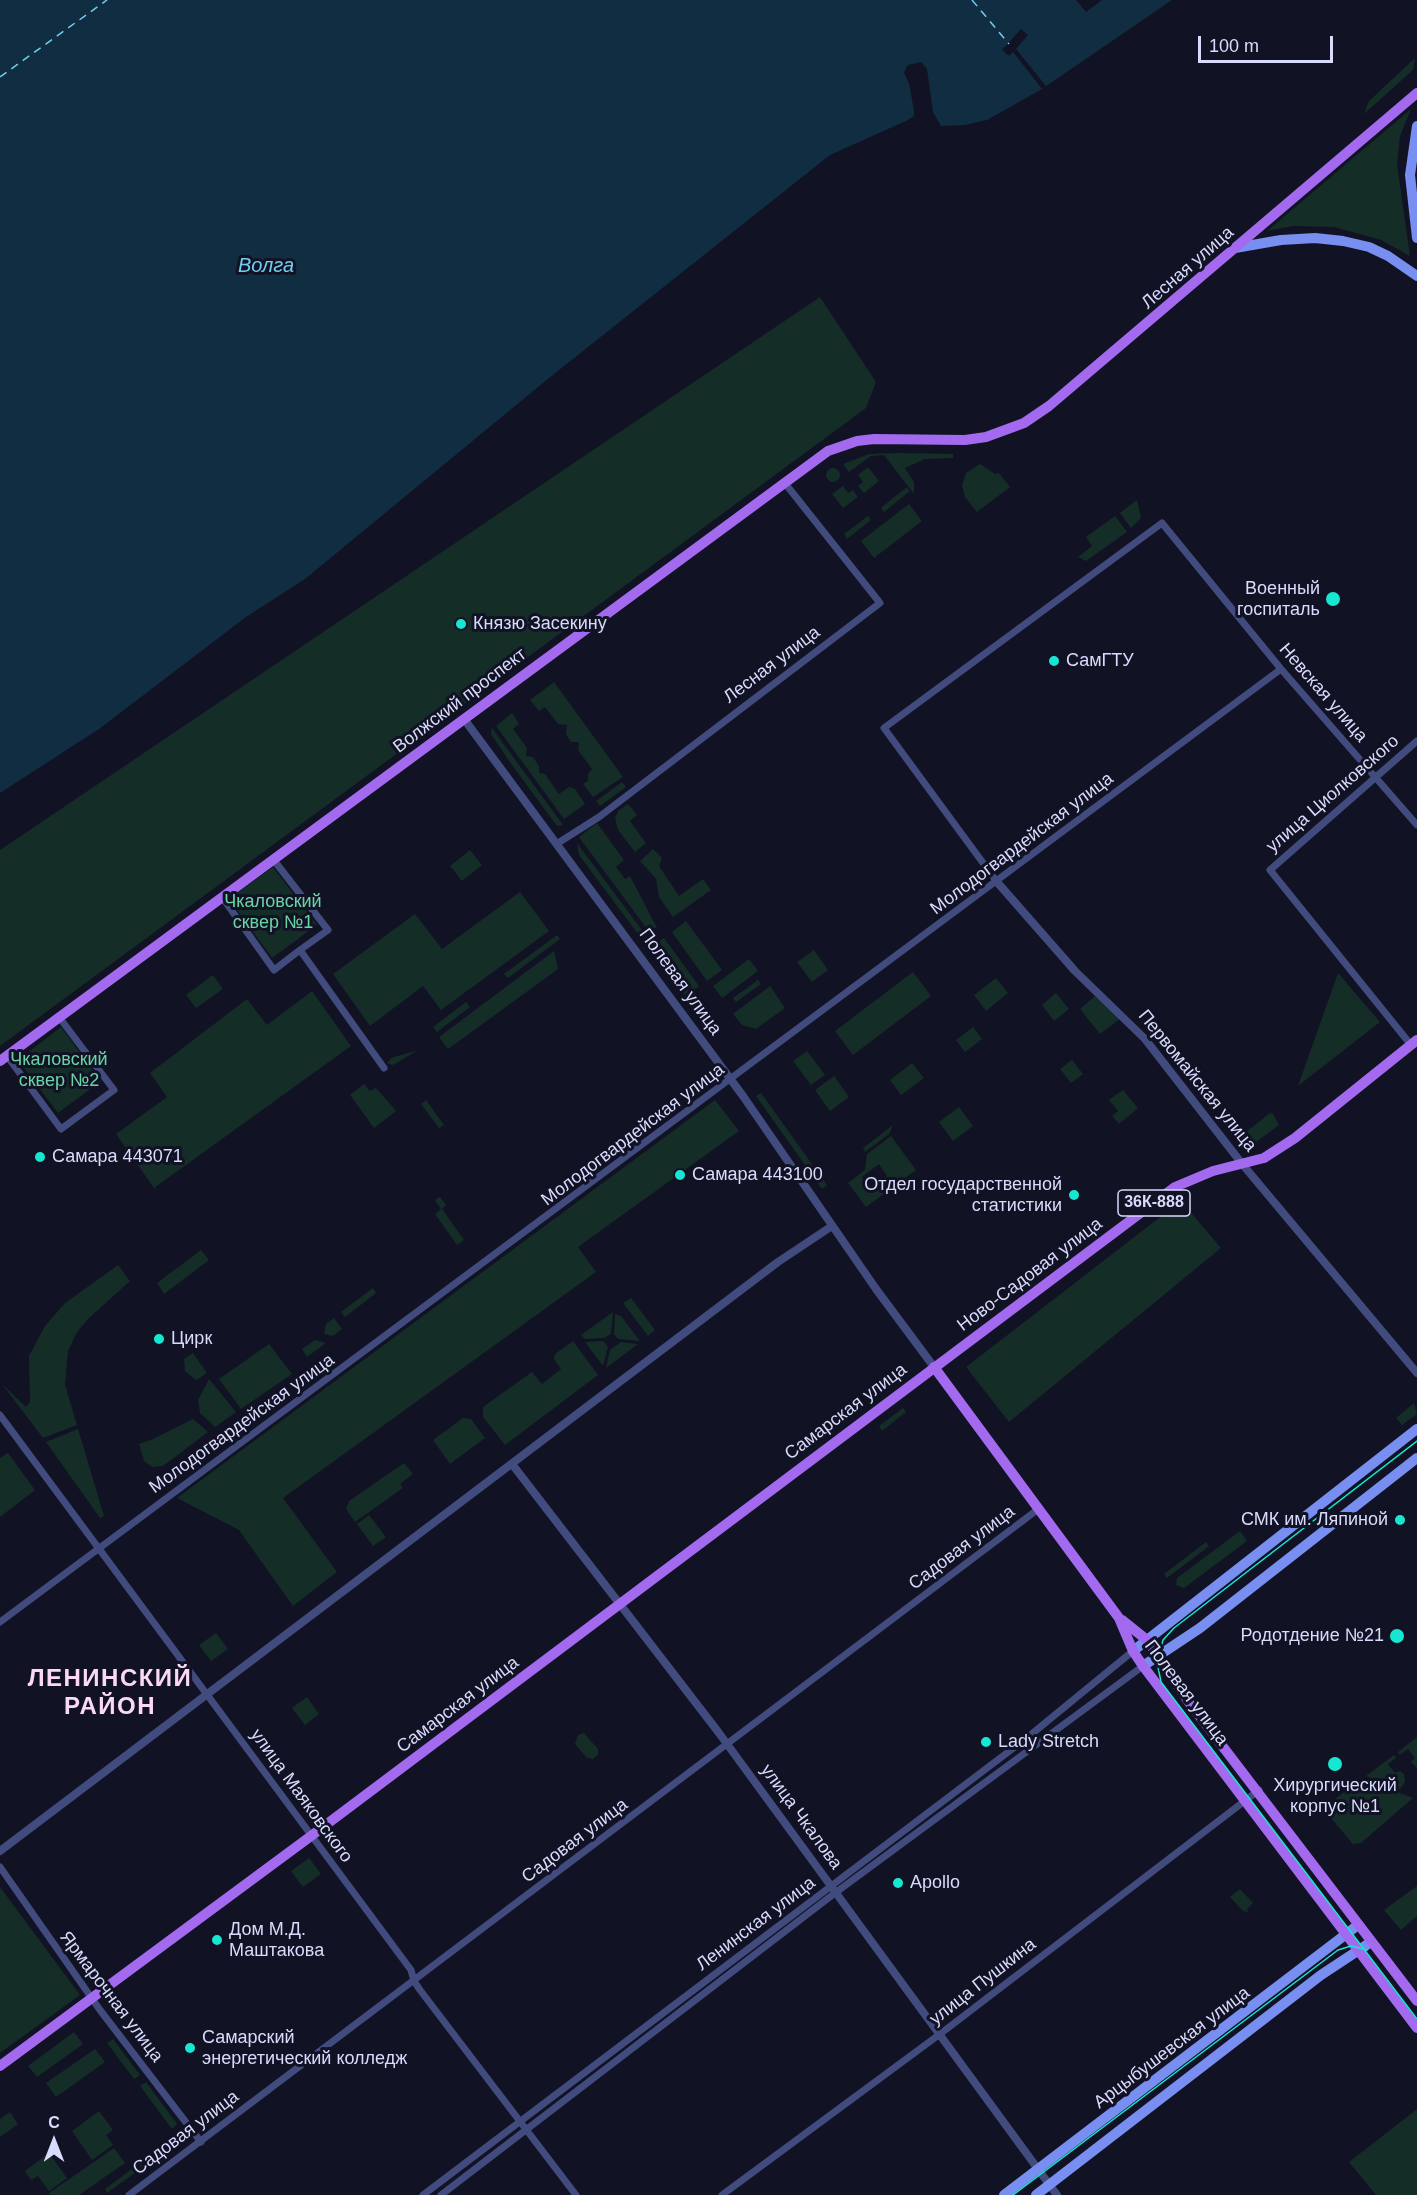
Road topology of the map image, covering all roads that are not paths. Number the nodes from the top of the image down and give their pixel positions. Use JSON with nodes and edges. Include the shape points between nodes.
{"nodes":[{"id":1,"x":1417,"y":93,"type":"edge"},
{"id":2,"x":1417,"y":126,"type":"edge"},
{"id":3,"x":1417,"y":238,"type":"edge"},
{"id":4,"x":1235,"y":248,"type":"junction"},
{"id":5,"x":1417,"y":276,"type":"edge"},
{"id":6,"x":965,"y":440,"type":"joint"},
{"id":7,"x":784,"y":482,"type":"junction"},
{"id":8,"x":1281,"y":669,"type":"junction"},
{"id":9,"x":464,"y":719,"type":"junction"},
{"id":10,"x":884,"y":728,"type":"joint"},
{"id":11,"x":1417,"y":741,"type":"edge"},
{"id":12,"x":1375,"y":776,"type":"junction"},
{"id":13,"x":1417,"y":825,"type":"edge"},
{"id":14,"x":558,"y":843,"type":"junction"},
{"id":15,"x":273,"y":859,"type":"junction"},
{"id":16,"x":997,"y":882,"type":"junction"},
{"id":17,"x":222,"y":897,"type":"junction"},
{"id":18,"x":300,"y":950,"type":"junction"},
{"id":19,"x":59,"y":1017,"type":"junction"},
{"id":20,"x":1414,"y":1042,"type":"edge"},
{"id":21,"x":3,"y":1058,"type":"edge"},
{"id":22,"x":384,"y":1068,"type":"dead end"},
{"id":23,"x":731,"y":1080,"type":"junction"},
{"id":24,"x":1243,"y":1165,"type":"junction"},
{"id":25,"x":832,"y":1226,"type":"junction"},
{"id":26,"x":934,"y":1367,"type":"junction"},
{"id":27,"x":1417,"y":1373,"type":"edge"},
{"id":28,"x":0,"y":1415,"type":"edge"},
{"id":29,"x":1417,"y":1429,"type":"edge"},
{"id":30,"x":1417,"y":1458,"type":"edge"},
{"id":31,"x":512,"y":1464,"type":"junction"},
{"id":32,"x":1037,"y":1510,"type":"junction"},
{"id":33,"x":99,"y":1549,"type":"junction"},
{"id":34,"x":621,"y":1604,"type":"junction"},
{"id":35,"x":1119,"y":1618,"type":"junction"},
{"id":36,"x":0,"y":1622,"type":"edge"},
{"id":37,"x":1146,"y":1640,"type":"junction"},
{"id":38,"x":1132,"y":1651,"type":"junction"},
{"id":39,"x":1158,"y":1657,"type":"junction"},
{"id":40,"x":1143,"y":1666,"type":"junction"},
{"id":41,"x":207,"y":1695,"type":"junction"},
{"id":42,"x":727,"y":1745,"type":"junction"},
{"id":43,"x":1259,"y":1790,"type":"junction"},
{"id":44,"x":1245,"y":1799,"type":"junction"},
{"id":45,"x":311,"y":1836,"type":"junction"},
{"id":46,"x":0,"y":1851,"type":"edge"},
{"id":47,"x":0,"y":1867,"type":"edge"},
{"id":48,"x":833,"y":1889,"type":"junction"},
{"id":49,"x":1358,"y":1925,"type":"junction"},
{"id":50,"x":1346,"y":1935,"type":"junction"},
{"id":51,"x":1371,"y":1942,"type":"junction"},
{"id":52,"x":1359,"y":1950,"type":"junction"},
{"id":53,"x":414,"y":1981,"type":"junction"},
{"id":54,"x":92,"y":1999,"type":"junction"},
{"id":55,"x":1417,"y":2001,"type":"edge"},
{"id":56,"x":1417,"y":2028,"type":"edge"},
{"id":57,"x":940,"y":2034,"type":"junction"},
{"id":58,"x":0,"y":2066,"type":"edge"},
{"id":59,"x":520,"y":2122,"type":"junction"},
{"id":60,"x":527,"y":2130,"type":"junction"},
{"id":61,"x":201,"y":2142,"type":"junction"},
{"id":62,"x":1037,"y":2170,"type":"junction"},
{"id":63,"x":1049,"y":2185,"type":"junction"},
{"id":64,"x":129,"y":2195,"type":"edge"},
{"id":65,"x":423,"y":2195,"type":"edge"},
{"id":66,"x":441,"y":2195,"type":"edge"},
{"id":67,"x":576,"y":2195,"type":"edge"},
{"id":68,"x":722,"y":2195,"type":"edge"},
{"id":69,"x":1004,"y":2195,"type":"edge"},
{"id":70,"x":1036,"y":2195,"type":"edge"},
{"id":71,"x":1057,"y":2195,"type":"edge"}],
"edges":[{"from":1,"to":4,"type":"main road","name":"Лесная улица"},
{"from":2,"to":3,"type":"main road","via":[[1410,175]]},
{"from":4,"to":5,"type":"main road","via":[[1281,240],[1343,241],[1378,252]]},
{"from":4,"to":6,"type":"main road","name":"Лесная улица","via":[[1049,406],[1024,423]]},
{"from":6,"to":7,"type":"main road","name":"Волжский проспект","via":[[857,441],[828,452]]},
{"from":7,"to":9,"type":"main road","name":"Волжский проспект"},
{"from":7,"to":14,"type":"street","name":"Лесная улица","via":[[880,603],[599,817]]},
{"from":8,"to":10,"type":"street","name":"Невская улица","via":[[1162,523]]},
{"from":8,"to":12,"type":"street","name":"Невская улица"},
{"from":8,"to":16,"type":"street","name":"Молодогвардейская улица"},
{"from":9,"to":14,"type":"street","name":"Полевая улица"},
{"from":9,"to":15,"type":"main road","name":"Волжский проспект"},
{"from":10,"to":16,"type":"street","name":"Первомайская улица"},
{"from":11,"to":12,"type":"street","name":"улица Циолковского"},
{"from":12,"to":13,"type":"street","name":"Невская улица"},
{"from":12,"to":20,"type":"street","name":"улица Циолковского","via":[[1270,870]]},
{"from":14,"to":23,"type":"street","name":"Полевая улица"},
{"from":15,"to":17,"type":"main road","name":"Волжский проспект"},
{"from":15,"to":18,"type":"street","via":[[328,930]]},
{"from":16,"to":23,"type":"street","name":"Молодогвардейская улица"},
{"from":16,"to":24,"type":"street","name":"Первомайская улица","via":[[1075,971],[1130,1022]]},
{"from":17,"to":18,"type":"street","via":[[274,970]]},
{"from":17,"to":19,"type":"main road","name":"Волжский проспект"},
{"from":18,"to":22,"type":"street"},
{"from":19,"to":21,"type":"main road","name":"Волжский проспект"},
{"from":19,"to":21,"type":"street","via":[[114,1090],[61,1129]]},
{"from":20,"to":24,"type":"main road","name":"Ново-Садовая улица","number":"36К-888","via":[[1295,1138],[1264,1158]]},
{"from":23,"to":25,"type":"street","name":"Полевая улица"},
{"from":23,"to":33,"type":"street","name":"Молодогвардейская улица"},
{"from":24,"to":26,"type":"main road","name":"Ново-Садовая улица","number":"36К-888","via":[[1214,1171],[1175,1187]]},
{"from":24,"to":27,"type":"street","name":"Первомайская улица"},
{"from":25,"to":26,"type":"street","name":"Полевая улица"},
{"from":25,"to":31,"type":"street","via":[[786,1256]]},
{"from":26,"to":32,"type":"main road"},
{"from":26,"to":34,"type":"main road","name":"Самарская улица"},
{"from":28,"to":33,"type":"street","name":"улица Маяковского"},
{"from":29,"to":37,"type":"main road"},
{"from":30,"to":39,"type":"main road"},
{"from":31,"to":34,"type":"street","name":"улица Чкалова"},
{"from":31,"to":41,"type":"street"},
{"from":32,"to":35,"type":"main road"},
{"from":32,"to":42,"type":"street","name":"Садовая улица"},
{"from":33,"to":36,"type":"street","name":"Молодогвардейская улица"},
{"from":33,"to":41,"type":"street","name":"улица Маяковского"},
{"from":34,"to":42,"type":"street","name":"улица Чкалова"},
{"from":34,"to":45,"type":"main road","name":"Самарская улица"},
{"from":35,"to":37,"type":"main road","name":"Полевая улица"},
{"from":35,"to":38,"type":"main road","name":"Полевая улица"},
{"from":37,"to":38,"type":"main road"},
{"from":37,"to":39,"type":"main road","name":"Полевая улица"},
{"from":38,"to":40,"type":"main road","name":"Полевая улица"},
{"from":38,"to":48,"type":"street","name":"Ленинская улица"},
{"from":39,"to":40,"type":"main road"},
{"from":39,"to":43,"type":"main road","name":"Полевая улица"},
{"from":40,"to":44,"type":"main road","name":"Полевая улица"},
{"from":40,"to":48,"type":"street","name":"Ленинская улица"},
{"from":41,"to":45,"type":"street","name":"улица Маяковского"},
{"from":41,"to":46,"type":"street"},
{"from":42,"to":48,"type":"street","name":"улица Чкалова"},
{"from":42,"to":53,"type":"street","name":"Садовая улица"},
{"from":43,"to":44,"type":"street","name":"улица Пушкина"},
{"from":43,"to":49,"type":"main road","name":"Полевая улица"},
{"from":44,"to":50,"type":"main road","name":"Полевая улица"},
{"from":44,"to":57,"type":"street","name":"улица Пушкина"},
{"from":45,"to":53,"type":"street","name":"улица Маяковского","via":[[411,1970]]},
{"from":45,"to":54,"type":"main road","name":"Самарская улица"},
{"from":47,"to":54,"type":"street","name":"Ярмарочная улица"},
{"from":48,"to":57,"type":"street","name":"улица Чкалова"},
{"from":48,"to":59,"type":"street","name":"Ленинская улица"},
{"from":48,"to":60,"type":"street","name":"Ленинская улица"},
{"from":49,"to":50,"type":"main road","name":"Арцыбушевская улица"},
{"from":49,"to":51,"type":"main road","name":"Полевая улица"},
{"from":50,"to":52,"type":"main road","name":"Полевая улица"},
{"from":50,"to":62,"type":"main road","name":"Арцыбушевская улица"},
{"from":51,"to":52,"type":"main road","name":"Арцыбушевская улица"},
{"from":51,"to":55,"type":"main road","name":"Полевая улица"},
{"from":52,"to":56,"type":"main road","name":"Полевая улица"},
{"from":52,"to":63,"type":"main road","name":"Арцыбушевская улица","via":[[1321,1975]]},
{"from":53,"to":59,"type":"street","name":"улица Маяковского"},
{"from":53,"to":61,"type":"street","name":"Садовая улица"},
{"from":54,"to":58,"type":"main road","name":"Самарская улица"},
{"from":54,"to":61,"type":"street","name":"Ярмарочная улица"},
{"from":57,"to":62,"type":"street","name":"улица Чкалова"},
{"from":57,"to":68,"type":"street","name":"улица Пушкина"},
{"from":59,"to":60,"type":"street","name":"улица Маяковского"},
{"from":59,"to":65,"type":"street","name":"Ленинская улица"},
{"from":60,"to":66,"type":"street","name":"Ленинская улица"},
{"from":60,"to":67,"type":"street","name":"улица Маяковского"},
{"from":61,"to":64,"type":"street","name":"Садовая улица"},
{"from":62,"to":63,"type":"street","name":"улица Чкалова"},
{"from":62,"to":69,"type":"main road","name":"Арцыбушевская улица"},
{"from":63,"to":70,"type":"main road","name":"Арцыбушевская улица"},
{"from":63,"to":71,"type":"street","name":"улица Чкалова"}]}
